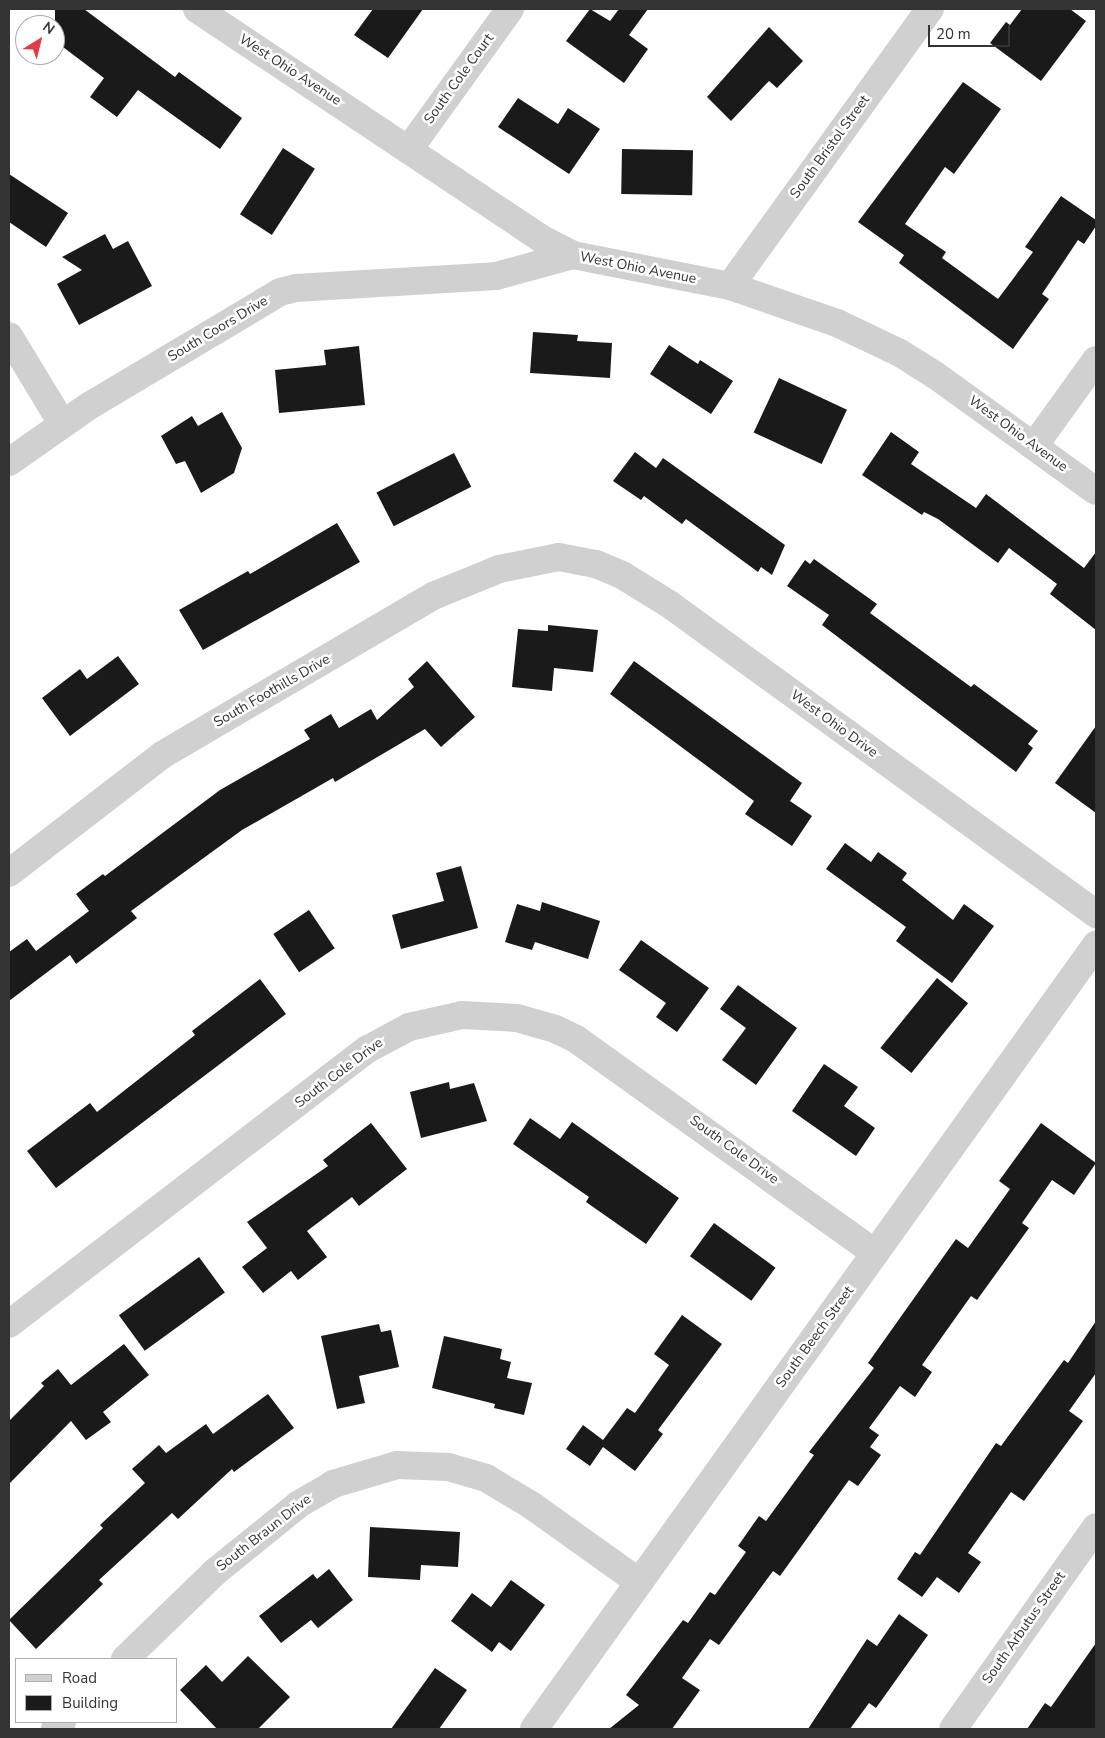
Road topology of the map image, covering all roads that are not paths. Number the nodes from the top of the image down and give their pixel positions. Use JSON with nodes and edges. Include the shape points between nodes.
{"nodes":[{"id":1,"x":197,"y":9,"type":"edge"},
{"id":2,"x":510,"y":9,"type":"edge"},
{"id":3,"x":930,"y":9,"type":"edge"},
{"id":4,"x":408,"y":148,"type":"junction"},
{"id":5,"x":573,"y":255,"type":"junction"},
{"id":6,"x":730,"y":286,"type":"junction"},
{"id":7,"x":9,"y":336,"type":"edge"},
{"id":8,"x":1096,"y":360,"type":"edge"},
{"id":9,"x":62,"y":423,"type":"junction"},
{"id":10,"x":1034,"y":446,"type":"junction"},
{"id":11,"x":9,"y":462,"type":"edge"},
{"id":12,"x":1096,"y":492,"type":"edge"},
{"id":13,"x":559,"y":557,"type":"joint"},
{"id":14,"x":9,"y":873,"type":"edge"},
{"id":15,"x":1096,"y":914,"type":"edge"},
{"id":16,"x":1096,"y":945,"type":"edge"},
{"id":17,"x":875,"y":1252,"type":"junction"},
{"id":18,"x":9,"y":1324,"type":"edge"},
{"id":19,"x":1096,"y":1527,"type":"edge"},
{"id":20,"x":639,"y":1582,"type":"junction"},
{"id":21,"x":126,"y":1658,"type":"edge"},
{"id":22,"x":534,"y":1729,"type":"edge"},
{"id":23,"x":953,"y":1729,"type":"edge"}],
"edges":[{"from":1,"to":4,"type":"street","name":"West Ohio Avenue"},
{"from":2,"to":4,"type":"street","name":"South Cole Court"},
{"from":3,"to":6,"type":"street","name":"South Bristol Street"},
{"from":4,"to":5,"type":"street","name":"West Ohio Avenue","via":[[542,239]]},
{"from":5,"to":6,"type":"street","name":"West Ohio Avenue"},
{"from":5,"to":9,"type":"street","name":"South Coors Drive","via":[[496,276],[296,288],[280,292]]},
{"from":6,"to":10,"type":"street","name":"West Ohio Avenue","via":[[809,311],[900,353]]},
{"from":7,"to":9,"type":"street"},
{"from":8,"to":10,"type":"street"},
{"from":9,"to":11,"type":"street","name":"South Coors Drive"},
{"from":10,"to":12,"type":"street","name":"West Ohio Avenue"},
{"from":13,"to":14,"type":"street","name":"South Foothills Drive","via":[[499,568],[433,596],[162,755]]},
{"from":13,"to":15,"type":"street","name":"West Ohio Drive","via":[[596,564],[622,575],[668,604]]},
{"from":16,"to":17,"type":"street","name":"South Beech Street"},
{"from":17,"to":18,"type":"street","name":"South Cole Drive","via":[[576,1039],[556,1029],[517,1018],[462,1015],[409,1027],[368,1049]]},
{"from":17,"to":20,"type":"street","name":"South Beech Street"},
{"from":19,"to":23,"type":"street","name":"South Arbutus Street"},
{"from":20,"to":21,"type":"street","name":"South Braun Drive","via":[[532,1504],[486,1478],[448,1467],[397,1465],[334,1484],[299,1504],[215,1572]]},
{"from":20,"to":22,"type":"street","name":"South Beech Street"}]}
